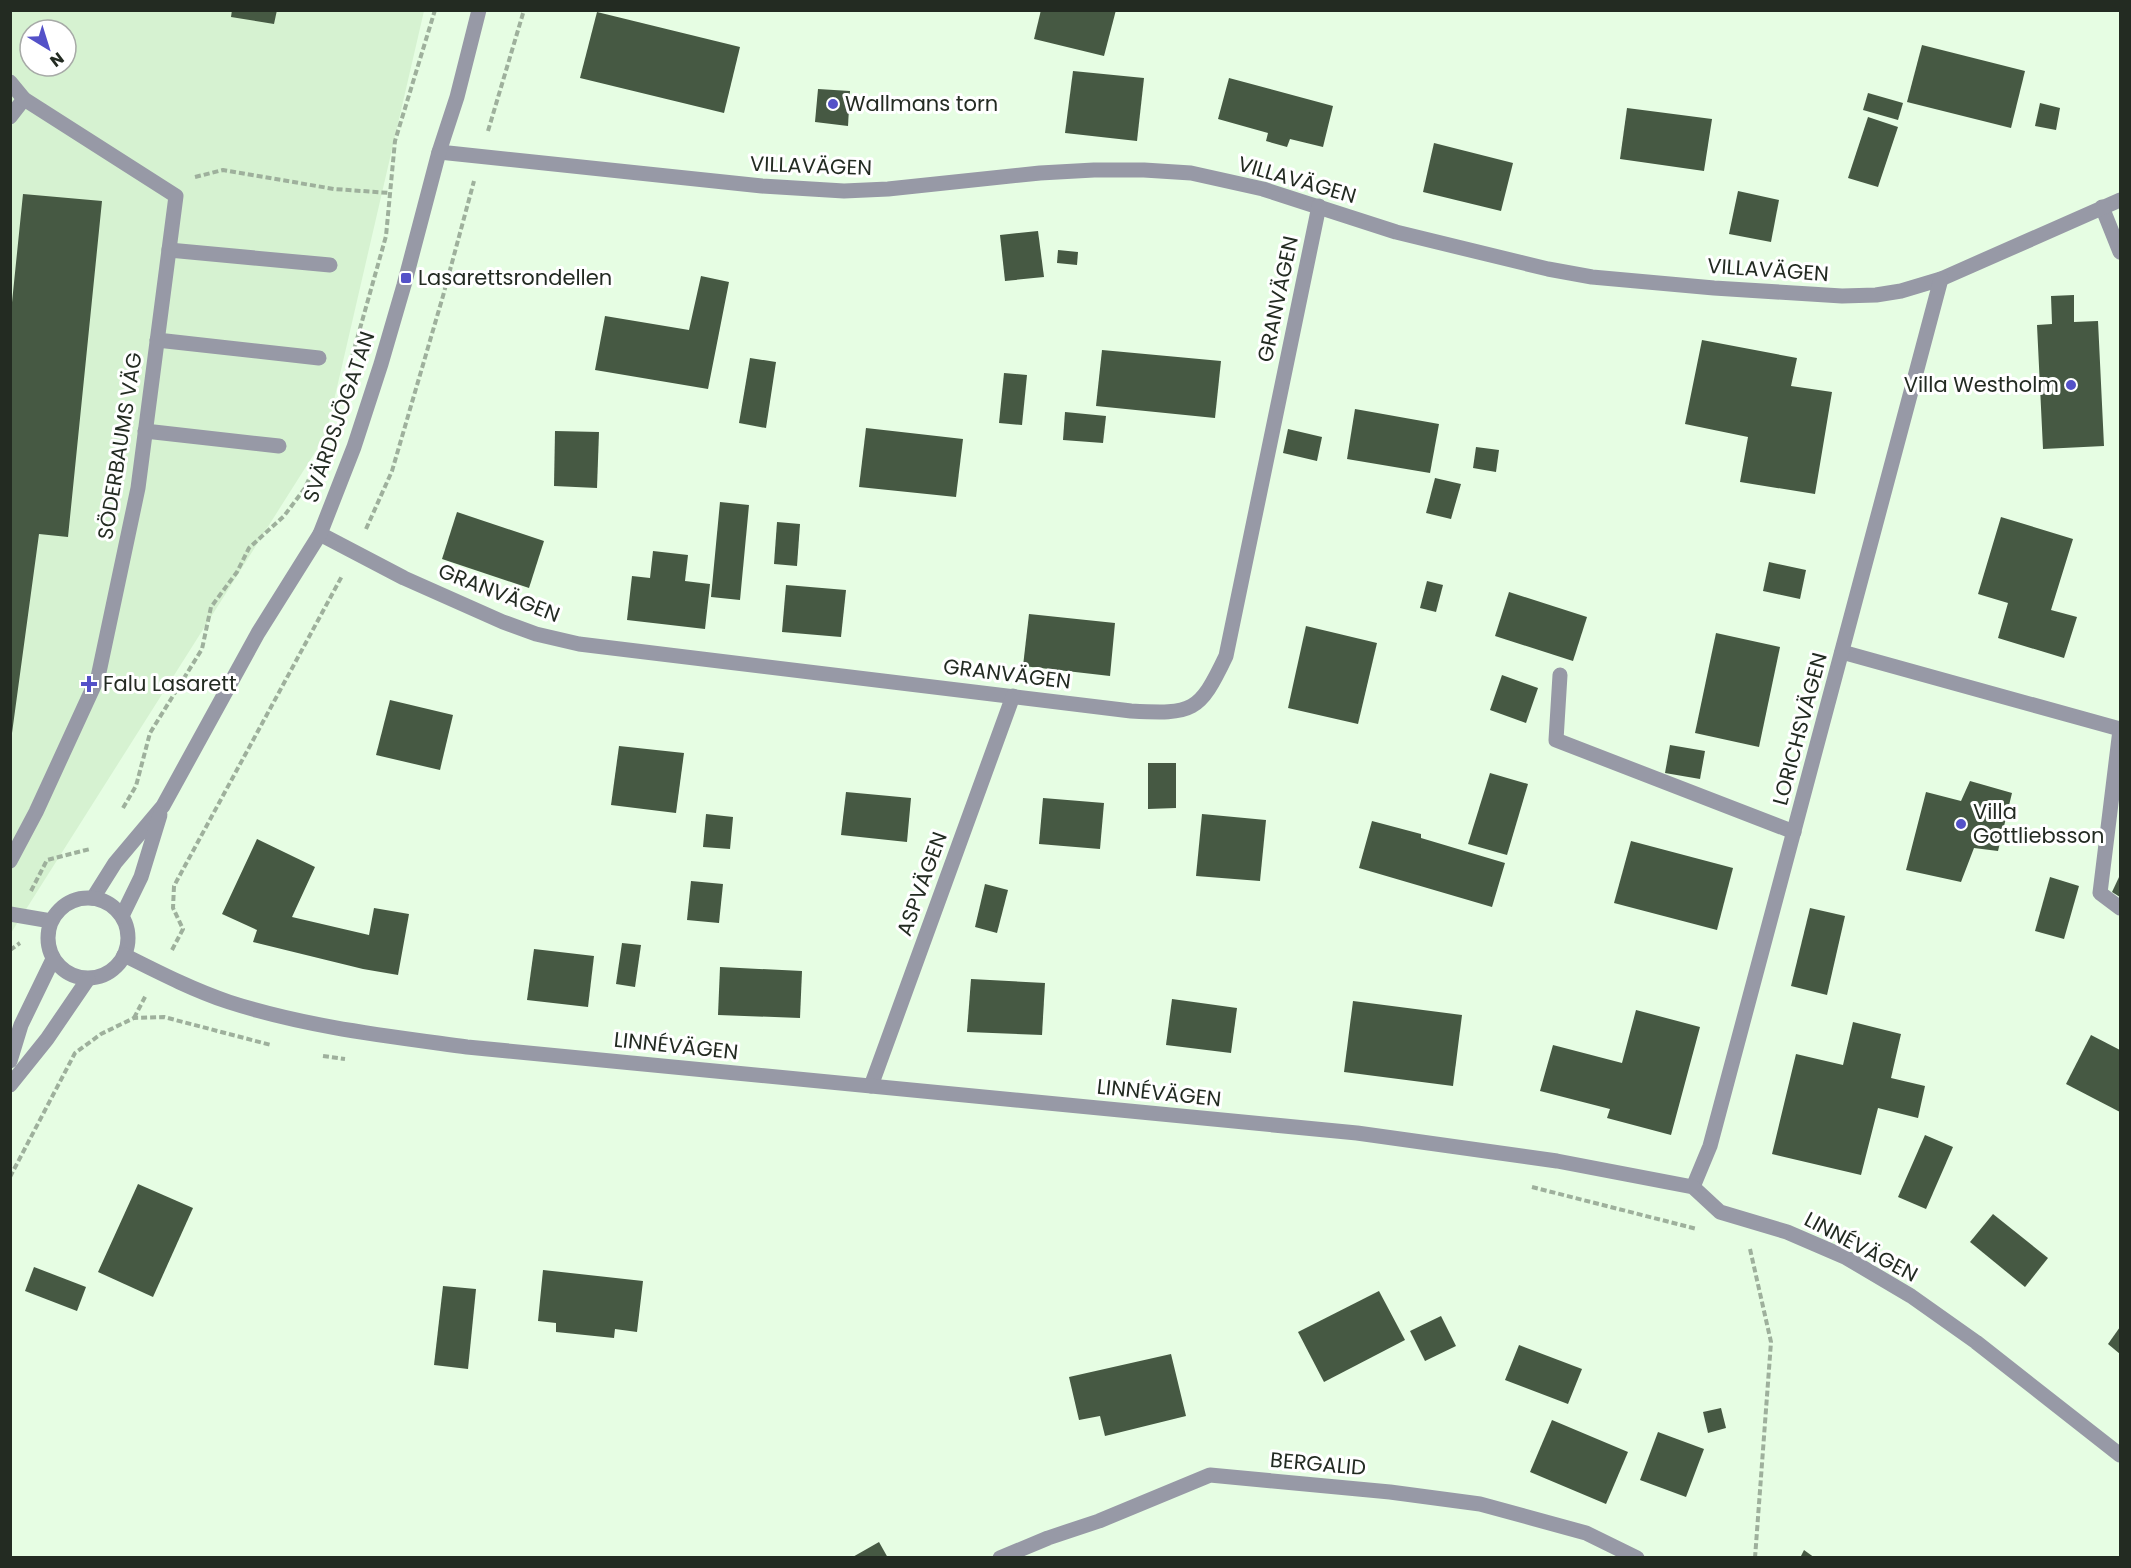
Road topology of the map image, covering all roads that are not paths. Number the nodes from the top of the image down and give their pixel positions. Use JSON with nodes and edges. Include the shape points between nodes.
{"nodes":[{"id":1,"x":479,"y":10,"type":"edge"},
{"id":2,"x":10,"y":82,"type":"edge"},
{"id":3,"x":24,"y":99,"type":"junction"},
{"id":4,"x":10,"y":117,"type":"edge"},
{"id":5,"x":439,"y":152,"type":"junction"},
{"id":6,"x":2121,"y":200,"type":"edge"},
{"id":7,"x":1318,"y":206,"type":"junction"},
{"id":8,"x":2102,"y":207,"type":"junction"},
{"id":9,"x":169,"y":250,"type":"junction"},
{"id":10,"x":2121,"y":252,"type":"edge"},
{"id":11,"x":330,"y":265,"type":"dead end"},
{"id":12,"x":1941,"y":279,"type":"junction"},
{"id":13,"x":157,"y":340,"type":"junction"},
{"id":14,"x":319,"y":358,"type":"dead end"},
{"id":15,"x":146,"y":431,"type":"junction"},
{"id":16,"x":279,"y":446,"type":"dead end"},
{"id":17,"x":320,"y":534,"type":"junction"},
{"id":18,"x":1842,"y":652,"type":"junction"},
{"id":19,"x":1560,"y":675,"type":"dead end"},
{"id":20,"x":1013,"y":696,"type":"junction"},
{"id":21,"x":2120,"y":730,"type":"edge"},
{"id":22,"x":163,"y":806,"type":"junction"},
{"id":23,"x":1794,"y":832,"type":"junction"},
{"id":24,"x":10,"y":861,"type":"edge"},
{"id":25,"x":93,"y":898,"type":"junction"},
{"id":26,"x":2121,"y":908,"type":"edge"},
{"id":27,"x":15,"y":914,"type":"edge"},
{"id":28,"x":122,"y":916,"type":"junction"},
{"id":29,"x":51,"y":921,"type":"junction"},
{"id":30,"x":124,"y":955,"type":"junction"},
{"id":31,"x":53,"y":959,"type":"junction"},
{"id":32,"x":87,"y":979,"type":"junction"},
{"id":33,"x":10,"y":1061,"type":"edge"},
{"id":34,"x":10,"y":1085,"type":"edge"},
{"id":35,"x":871,"y":1086,"type":"junction"},
{"id":36,"x":1693,"y":1187,"type":"junction"},
{"id":37,"x":2121,"y":1455,"type":"edge"},
{"id":38,"x":1000,"y":1557,"type":"edge"},
{"id":39,"x":1637,"y":1557,"type":"edge"}],
"edges":[{"from":1,"to":5,"type":"street","name":"SVÄRDSJÖGATAN"},
{"from":2,"to":3,"type":"street","name":"SÖDERBAUMS VÄG"},
{"from":3,"to":4,"type":"street"},
{"from":3,"to":9,"type":"street","name":"SÖDERBAUMS VÄG","via":[[176,196]]},
{"from":5,"to":7,"type":"street","name":"VILLAVÄGEN","via":[[844,191],[1040,173],[1144,170],[1191,173]]},
{"from":5,"to":17,"type":"street","name":"SVÄRDSJÖGATAN","via":[[381,364]]},
{"from":6,"to":8,"type":"street","name":"VILLAVÄGEN"},
{"from":7,"to":12,"type":"street","name":"VILLAVÄGEN","via":[[1396,232],[1496,258],[1592,277],[1842,296],[1901,291]]},
{"from":7,"to":20,"type":"street","name":"GRANVÄGEN","via":[[1226,656],[1213,683],[1201,700],[1186,710],[1171,713]]},
{"from":8,"to":10,"type":"street"},
{"from":8,"to":12,"type":"street","name":"VILLAVÄGEN"},
{"from":9,"to":11,"type":"street"},
{"from":9,"to":13,"type":"street","name":"SÖDERBAUMS VÄG"},
{"from":12,"to":18,"type":"street","name":"LORICHSVÄGEN"},
{"from":13,"to":14,"type":"street"},
{"from":13,"to":15,"type":"street","name":"SÖDERBAUMS VÄG"},
{"from":15,"to":16,"type":"street"},
{"from":15,"to":24,"type":"street","name":"SÖDERBAUMS VÄG","via":[[138,488],[98,677]]},
{"from":17,"to":20,"type":"street","name":"GRANVÄGEN","via":[[404,578],[536,634],[579,644]]},
{"from":17,"to":22,"type":"street","name":"SVÄRDSJÖGATAN","via":[[258,633]]},
{"from":18,"to":21,"type":"street"},
{"from":18,"to":23,"type":"street","name":"LORICHSVÄGEN"},
{"from":19,"to":23,"type":"street","via":[[1556,740]]},
{"from":20,"to":35,"type":"street","name":"ASPVÄGEN"},
{"from":21,"to":26,"type":"street","via":[[2100,893]]},
{"from":22,"to":25,"type":"street","name":"SVÄRDSJÖGATAN","via":[[115,863]]},
{"from":22,"to":28,"type":"street","name":"SVÄRDSJÖGATAN","via":[[141,877]]},
{"from":23,"to":36,"type":"street","name":"LORICHSVÄGEN","via":[[1710,1146]]},
{"from":25,"to":28,"type":"street","via":[[110,904]]},
{"from":25,"to":29,"type":"street","via":[[76,899],[61,908]]},
{"from":27,"to":29,"type":"street"},
{"from":28,"to":30,"type":"street","via":[[128,942]]},
{"from":29,"to":31,"type":"street","via":[[47,940]]},
{"from":30,"to":32,"type":"street","via":[[109,972]]},
{"from":30,"to":35,"type":"street","name":"LINNÉVÄGEN","via":[[228,1002],[363,1033],[467,1047]]},
{"from":31,"to":32,"type":"street","via":[[62,969]]},
{"from":31,"to":33,"type":"street","via":[[21,1025]]},
{"from":32,"to":34,"type":"street"},
{"from":35,"to":36,"type":"street","name":"LINNÉVÄGEN","via":[[1357,1133],[1557,1161]]},
{"from":36,"to":37,"type":"street","name":"LINNÉVÄGEN","via":[[1720,1212],[1787,1232],[1845,1257],[1911,1296]]},
{"from":38,"to":39,"type":"street","name":"BERGALID","via":[[1210,1475],[1480,1504],[1586,1533]]}]}
